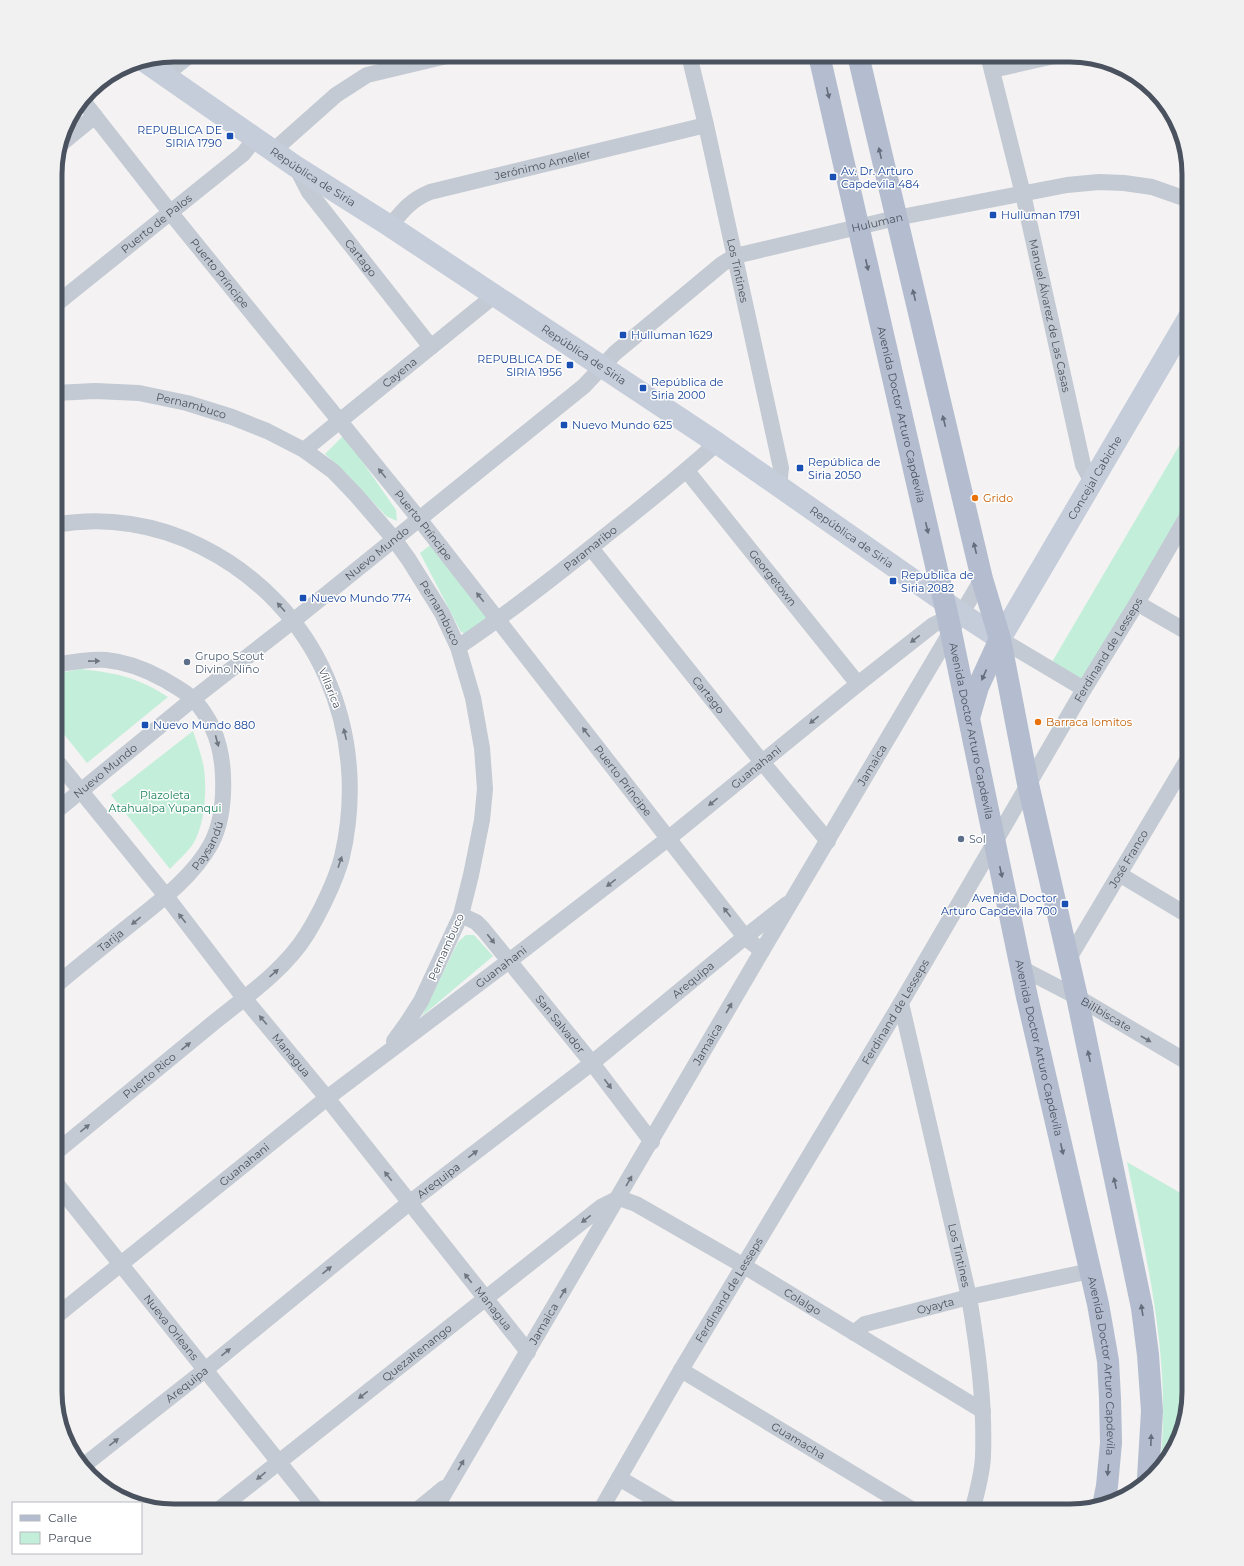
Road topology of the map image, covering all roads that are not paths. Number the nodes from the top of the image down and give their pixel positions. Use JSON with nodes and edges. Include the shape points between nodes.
{"nodes":[{"id":1,"x":181,"y":62,"type":"edge"},
{"id":2,"x":422,"y":62,"type":"edge"},
{"id":3,"x":691,"y":62,"type":"edge"},
{"id":4,"x":821,"y":62,"type":"edge"},
{"id":5,"x":860,"y":62,"type":"edge"},
{"id":6,"x":990,"y":63,"type":"edge"},
{"id":7,"x":150,"y":65,"type":"edge"},
{"id":8,"x":165,"y":75,"type":"junction"},
{"id":9,"x":86,"y":105,"type":"edge"},
{"id":10,"x":95,"y":116,"type":"junction"},
{"id":11,"x":706,"y":125,"type":"junction"},
{"id":12,"x":68,"y":137,"type":"edge"},
{"id":13,"x":255,"y":139,"type":"junction"},
{"id":14,"x":273,"y":151,"type":"junction"},
{"id":15,"x":295,"y":166,"type":"junction"},
{"id":16,"x":1023,"y":194,"type":"junction"},
{"id":17,"x":1182,"y":198,"type":"edge"},
{"id":18,"x":170,"y":212,"type":"junction"},
{"id":19,"x":896,"y":218,"type":"junction"},
{"id":20,"x":390,"y":226,"type":"junction"},
{"id":21,"x":858,"y":227,"type":"junction"},
{"id":22,"x":735,"y":256,"type":"junction"},
{"id":23,"x":495,"y":295,"type":"junction"},
{"id":24,"x":62,"y":299,"type":"edge"},
{"id":25,"x":1182,"y":329,"type":"edge"},
{"id":26,"x":431,"y":348,"type":"junction"},
{"id":27,"x":603,"y":367,"type":"junction"},
{"id":28,"x":62,"y":393,"type":"edge"},
{"id":29,"x":339,"y":421,"type":"junction"},
{"id":30,"x":717,"y":443,"type":"junction"},
{"id":31,"x":304,"y":450,"type":"junction"},
{"id":32,"x":687,"y":471,"type":"junction"},
{"id":33,"x":1092,"y":482,"type":"junction"},
{"id":34,"x":778,"y":487,"type":"junction"},
{"id":35,"x":420,"y":520,"type":"junction"},
{"id":36,"x":62,"y":524,"type":"edge"},
{"id":37,"x":1182,"y":525,"type":"edge"},
{"id":38,"x":394,"y":539,"type":"junction"},
{"id":39,"x":591,"y":548,"type":"junction"},
{"id":40,"x":982,"y":579,"type":"junction"},
{"id":41,"x":1137,"y":603,"type":"junction"},
{"id":42,"x":951,"y":616,"type":"junction"},
{"id":43,"x":498,"y":620,"type":"junction"},
{"id":44,"x":293,"y":621,"type":"junction"},
{"id":45,"x":1182,"y":630,"type":"edge"},
{"id":46,"x":1000,"y":639,"type":"junction"},
{"id":47,"x":458,"y":647,"type":"junction"},
{"id":48,"x":62,"y":664,"type":"edge"},
{"id":49,"x":858,"y":684,"type":"junction"},
{"id":50,"x":1084,"y":689,"type":"junction"},
{"id":51,"x":193,"y":699,"type":"junction"},
{"id":52,"x":968,"y":722,"type":"junction"},
{"id":53,"x":762,"y":762,"type":"junction"},
{"id":54,"x":62,"y":768,"type":"edge"},
{"id":55,"x":1182,"y":775,"type":"edge"},
{"id":56,"x":1028,"y":784,"type":"junction"},
{"id":57,"x":81,"y":792,"type":"junction"},
{"id":58,"x":62,"y":807,"type":"edge"},
{"id":59,"x":669,"y":838,"type":"junction"},
{"id":60,"x":828,"y":841,"type":"junction"},
{"id":61,"x":995,"y":841,"type":"junction"},
{"id":62,"x":1119,"y":874,"type":"junction"},
{"id":63,"x":166,"y":896,"type":"junction"},
{"id":64,"x":795,"y":898,"type":"junction"},
{"id":65,"x":1182,"y":912,"type":"edge"},
{"id":66,"x":461,"y":915,"type":"junction"},
{"id":67,"x":745,"y":937,"type":"junction"},
{"id":68,"x":762,"y":951,"type":"junction"},
{"id":69,"x":1068,"y":960,"type":"junction"},
{"id":70,"x":509,"y":961,"type":"junction"},
{"id":71,"x":1021,"y":968,"type":"junction"},
{"id":72,"x":62,"y":980,"type":"edge"},
{"id":73,"x":1077,"y":997,"type":"junction"},
{"id":74,"x":244,"y":998,"type":"junction"},
{"id":75,"x":901,"y":1003,"type":"junction"},
{"id":76,"x":383,"y":1055,"type":"junction"},
{"id":77,"x":1182,"y":1059,"type":"edge"},
{"id":78,"x":592,"y":1063,"type":"junction"},
{"id":79,"x":327,"y":1098,"type":"junction"},
{"id":80,"x":652,"y":1142,"type":"junction"},
{"id":81,"x":62,"y":1147,"type":"edge"},
{"id":82,"x":62,"y":1191,"type":"edge"},
{"id":83,"x":619,"y":1198,"type":"junction"},
{"id":84,"x":409,"y":1203,"type":"junction"},
{"id":85,"x":121,"y":1264,"type":"junction"},
{"id":86,"x":744,"y":1266,"type":"junction"},
{"id":87,"x":1090,"y":1271,"type":"junction"},
{"id":88,"x":969,"y":1298,"type":"junction"},
{"id":89,"x":485,"y":1299,"type":"junction"},
{"id":90,"x":62,"y":1311,"type":"edge"},
{"id":91,"x":854,"y":1333,"type":"junction"},
{"id":92,"x":528,"y":1352,"type":"junction"},
{"id":93,"x":205,"y":1370,"type":"junction"},
{"id":94,"x":681,"y":1370,"type":"junction"},
{"id":95,"x":983,"y":1411,"type":"junction"},
{"id":96,"x":278,"y":1462,"type":"junction"},
{"id":97,"x":88,"y":1463,"type":"edge"},
{"id":98,"x":1148,"y":1472,"type":"edge"},
{"id":99,"x":619,"y":1478,"type":"junction"},
{"id":100,"x":451,"y":1482,"type":"junction"},
{"id":101,"x":1105,"y":1498,"type":"edge"},
{"id":102,"x":226,"y":1504,"type":"edge"},
{"id":103,"x":312,"y":1504,"type":"edge"},
{"id":104,"x":424,"y":1504,"type":"edge"},
{"id":105,"x":438,"y":1504,"type":"edge"},
{"id":106,"x":604,"y":1504,"type":"edge"},
{"id":107,"x":663,"y":1504,"type":"edge"},
{"id":108,"x":903,"y":1504,"type":"edge"},
{"id":109,"x":974,"y":1504,"type":"edge"}],
"edges":[{"from":1,"to":8,"type":"street"},
{"from":2,"to":14,"type":"street","via":[[367,75],[336,95]]},
{"from":3,"to":11,"type":"street","name":"Los Tintines"},
{"from":4,"to":21,"type":"main road","name":"Avenida Doctor Arturo Capdevila","one_way":true},
{"from":19,"to":5,"type":"main road","one_way":true},
{"from":6,"to":16,"type":"street","name":"Manuel Álvarez de Las Casas"},
{"from":7,"to":8,"type":"main road","name":"República de Siria"},
{"from":8,"to":13,"type":"main road","name":"República de Siria"},
{"from":9,"to":10,"type":"street","name":"Puerto Príncipe"},
{"from":10,"to":12,"type":"street"},
{"from":10,"to":18,"type":"street","name":"Puerto Príncipe"},
{"from":11,"to":20,"type":"street","name":"Jerónimo Ameller","via":[[430,192],[409,204]]},
{"from":11,"to":22,"type":"street","name":"Los Tintines"},
{"from":13,"to":14,"type":"main road","name":"República de Siria"},
{"from":13,"to":18,"type":"street","name":"Puerto de Palos","via":[[243,154]]},
{"from":14,"to":15,"type":"main road","name":"República de Siria"},
{"from":15,"to":20,"type":"main road","name":"República de Siria"},
{"from":15,"to":26,"type":"street","name":"Cartago","via":[[309,192]]},
{"from":16,"to":17,"type":"street","name":"Huluman","via":[[1067,185],[1099,182],[1152,187]]},
{"from":16,"to":19,"type":"street","name":"Huluman"},
{"from":16,"to":33,"type":"street","name":"Manuel Álvarez de Las Casas","via":[[1083,465]]},
{"from":18,"to":24,"type":"street","name":"Puerto de Palos"},
{"from":18,"to":29,"type":"street","name":"Puerto Príncipe"},
{"from":19,"to":21,"type":"street","name":"Huluman"},
{"from":40,"to":19,"type":"main road","one_way":true},
{"from":20,"to":23,"type":"main road","name":"República de Siria"},
{"from":21,"to":22,"type":"street","name":"Huluman"},
{"from":21,"to":42,"type":"main road","name":"Avenida Doctor Arturo Capdevila","one_way":true},
{"from":22,"to":27,"type":"street","name":"Huluman","via":[[615,353]]},
{"from":22,"to":34,"type":"street","name":"Los Tintines","via":[[781,468]]},
{"from":23,"to":26,"type":"street","name":"Cayena"},
{"from":23,"to":27,"type":"main road","name":"República de Siria"},
{"from":25,"to":33,"type":"main road","name":"Concejal Cabiche"},
{"from":26,"to":29,"type":"street","name":"Cayena"},
{"from":27,"to":30,"type":"main road","name":"República de Siria"},
{"from":27,"to":35,"type":"street","name":"Nuevo Mundo","via":[[584,386]]},
{"from":28,"to":31,"type":"street","name":"Pernambuco","via":[[95,391],[139,393],[187,403],[267,431]]},
{"from":29,"to":31,"type":"street","name":"Cayena"},
{"from":35,"to":29,"type":"street","name":"Puerto Príncipe","one_way":true},
{"from":30,"to":32,"type":"street","name":"Paramaribo"},
{"from":30,"to":34,"type":"main road","name":"República de Siria"},
{"from":31,"to":38,"type":"street","name":"Pernambuco","via":[[333,471]]},
{"from":32,"to":39,"type":"street","name":"Paramaribo"},
{"from":32,"to":49,"type":"street","name":"Georgetown"},
{"from":33,"to":46,"type":"main road","name":"Concejal Cabiche"},
{"from":34,"to":42,"type":"main road","name":"República de Siria"},
{"from":35,"to":38,"type":"street","name":"Nuevo Mundo"},
{"from":43,"to":35,"type":"street","name":"Puerto Príncipe","one_way":true},
{"from":44,"to":36,"type":"street","name":"Villarica","one_way":true,"via":[[271,596],[231,563],[189,540],[166,532],[117,522],[87,521]]},
{"from":37,"to":41,"type":"street","name":"Ferdinand de Lesseps"},
{"from":38,"to":44,"type":"street","name":"Nuevo Mundo"},
{"from":38,"to":47,"type":"street","name":"Pernambuco","via":[[442,613]]},
{"from":39,"to":43,"type":"street","name":"Paramaribo"},
{"from":39,"to":53,"type":"street","name":"Cartago"},
{"from":40,"to":42,"type":"street","name":"Jamaica"},
{"from":40,"to":46,"type":"main road"},
{"from":41,"to":45,"type":"street"},
{"from":41,"to":50,"type":"street","name":"Ferdinand de Lesseps"},
{"from":42,"to":46,"type":"main road","name":"República de Siria"},
{"from":42,"to":49,"type":"street","name":"Guanahani","one_way":true,"via":[[933,625]]},
{"from":42,"to":52,"type":"main road","name":"Avenida Doctor Arturo Capdevila"},
{"from":42,"to":60,"type":"street","name":"Jamaica"},
{"from":43,"to":47,"type":"street","name":"Paramaribo"},
{"from":59,"to":43,"type":"street","name":"Puerto Príncipe","one_way":true},
{"from":44,"to":51,"type":"street","name":"Nuevo Mundo"},
{"from":74,"to":44,"type":"street","name":"Villarica","one_way":true,"via":[[293,955],[307,934],[327,895],[341,859],[349,816],[348,748],[338,708],[323,669]]},
{"from":46,"to":50,"type":"street","name":"República de Siria"},
{"from":46,"to":52,"type":"main road","one_way":true,"via":[[978,687]]},
{"from":46,"to":56,"type":"main road"},
{"from":47,"to":66,"type":"street","name":"Pernambuco","via":[[473,698],[482,748],[485,789],[479,836]]},
{"from":48,"to":51,"type":"street","name":"Paysandú","one_way":true,"via":[[106,660],[133,665],[176,686]]},
{"from":49,"to":53,"type":"street","name":"Guanahani","one_way":true},
{"from":50,"to":56,"type":"street","name":"Ferdinand de Lesseps"},
{"from":51,"to":57,"type":"street","name":"Nuevo Mundo"},
{"from":51,"to":63,"type":"street","name":"Paysandú","one_way":true,"via":[[217,736],[224,785],[220,821],[211,844],[195,867]]},
{"from":52,"to":61,"type":"main road","name":"Avenida Doctor Arturo Capdevila"},
{"from":53,"to":59,"type":"street","name":"Guanahani","one_way":true},
{"from":53,"to":60,"type":"street","name":"Cartago"},
{"from":54,"to":57,"type":"street","name":"Managua"},
{"from":55,"to":62,"type":"street","name":"José Franco"},
{"from":56,"to":61,"type":"street","name":"Ferdinand de Lesseps"},
{"from":56,"to":69,"type":"main road"},
{"from":57,"to":58,"type":"street","name":"Nuevo Mundo"},
{"from":57,"to":63,"type":"street","name":"Managua"},
{"from":67,"to":59,"type":"street","name":"Puerto Príncipe","one_way":true},
{"from":59,"to":70,"type":"street","name":"Guanahani","one_way":true},
{"from":60,"to":64,"type":"street","name":"Jamaica"},
{"from":61,"to":71,"type":"main road","name":"Avenida Doctor Arturo Capdevila","one_way":true},
{"from":61,"to":75,"type":"street","name":"Ferdinand de Lesseps"},
{"from":62,"to":65,"type":"street"},
{"from":62,"to":69,"type":"street","name":"José Franco"},
{"from":63,"to":72,"type":"street","name":"Tarija","one_way":true},
{"from":74,"to":63,"type":"street","name":"Managua","one_way":true},
{"from":64,"to":67,"type":"street","name":"Arequipa"},
{"from":64,"to":68,"type":"street","name":"Jamaica"},
{"from":66,"to":70,"type":"street","name":"San Salvador","one_way":true,"via":[[476,922]]},
{"from":66,"to":76,"type":"street","name":"Pernambuco","via":[[421,1001]]},
{"from":67,"to":68,"type":"street","name":"Puerto Príncipe"},
{"from":67,"to":78,"type":"street","name":"Arequipa"},
{"from":80,"to":68,"type":"street","name":"Jamaica","one_way":true},
{"from":69,"to":73,"type":"main road"},
{"from":70,"to":76,"type":"street","name":"Guanahani"},
{"from":70,"to":78,"type":"street","name":"San Salvador"},
{"from":71,"to":73,"type":"street","name":"Bilibiscate"},
{"from":71,"to":87,"type":"main road","name":"Avenida Doctor Arturo Capdevila","one_way":true},
{"from":73,"to":77,"type":"street","name":"Bilibiscate","one_way":true},
{"from":98,"to":73,"type":"main road","one_way":true,"via":[[1152,1411],[1142,1308]]},
{"from":79,"to":74,"type":"street","name":"Managua","one_way":true},
{"from":81,"to":74,"type":"street","name":"Puerto Rico","one_way":true},
{"from":75,"to":86,"type":"street","name":"Ferdinand de Lesseps"},
{"from":75,"to":88,"type":"street","name":"Los Tintines"},
{"from":76,"to":79,"type":"street","name":"Guanahani"},
{"from":78,"to":80,"type":"street","name":"San Salvador","one_way":true},
{"from":84,"to":78,"type":"street","name":"Arequipa","one_way":true},
{"from":84,"to":79,"type":"street","name":"Managua","one_way":true},
{"from":79,"to":85,"type":"street","name":"Guanahani"},
{"from":83,"to":80,"type":"street","name":"Jamaica","one_way":true},
{"from":82,"to":85,"type":"street","name":"Nueva Orleans"},
{"from":83,"to":86,"type":"street","name":"Colalgo","via":[[636,1204]]},
{"from":83,"to":89,"type":"street","name":"Quezaltenango","one_way":true,"via":[[601,1207]]},
{"from":92,"to":83,"type":"street","name":"Jamaica","one_way":true},
{"from":89,"to":84,"type":"street","name":"Managua","one_way":true},
{"from":93,"to":84,"type":"street","name":"Arequipa","one_way":true},
{"from":85,"to":90,"type":"street","name":"Guanahani"},
{"from":85,"to":93,"type":"street","name":"Nueva Orleans"},
{"from":86,"to":91,"type":"street","name":"Colalgo"},
{"from":86,"to":94,"type":"street","name":"Ferdinand de Lesseps"},
{"from":87,"to":88,"type":"street","name":"Oyayta"},
{"from":87,"to":101,"type":"main road","name":"Avenida Doctor Arturo Capdevila","one_way":true,"via":[[1108,1361],[1111,1444]]},
{"from":88,"to":91,"type":"street","name":"Oyayta","via":[[864,1324]]},
{"from":88,"to":95,"type":"street","name":"Los Tintines"},
{"from":89,"to":92,"type":"street","name":"Managua"},
{"from":89,"to":96,"type":"street","name":"Quezaltenango","one_way":true},
{"from":91,"to":95,"type":"street","name":"Colalgo"},
{"from":100,"to":92,"type":"street","name":"Jamaica","one_way":true},
{"from":93,"to":96,"type":"street","name":"Nueva Orleans"},
{"from":97,"to":93,"type":"street","name":"Arequipa","one_way":true},
{"from":94,"to":99,"type":"street","name":"Ferdinand de Lesseps"},
{"from":94,"to":108,"type":"street","name":"Guamacha"},
{"from":95,"to":109,"type":"street","name":"Los Tintines","via":[[982,1458]]},
{"from":96,"to":102,"type":"street","name":"Quezaltenango","one_way":true},
{"from":96,"to":103,"type":"street","name":"Nueva Orleans"},
{"from":99,"to":106,"type":"street","name":"Ferdinand de Lesseps"},
{"from":99,"to":107,"type":"street"},
{"from":100,"to":104,"type":"street"},
{"from":100,"to":105,"type":"street","name":"Jamaica"}]}
